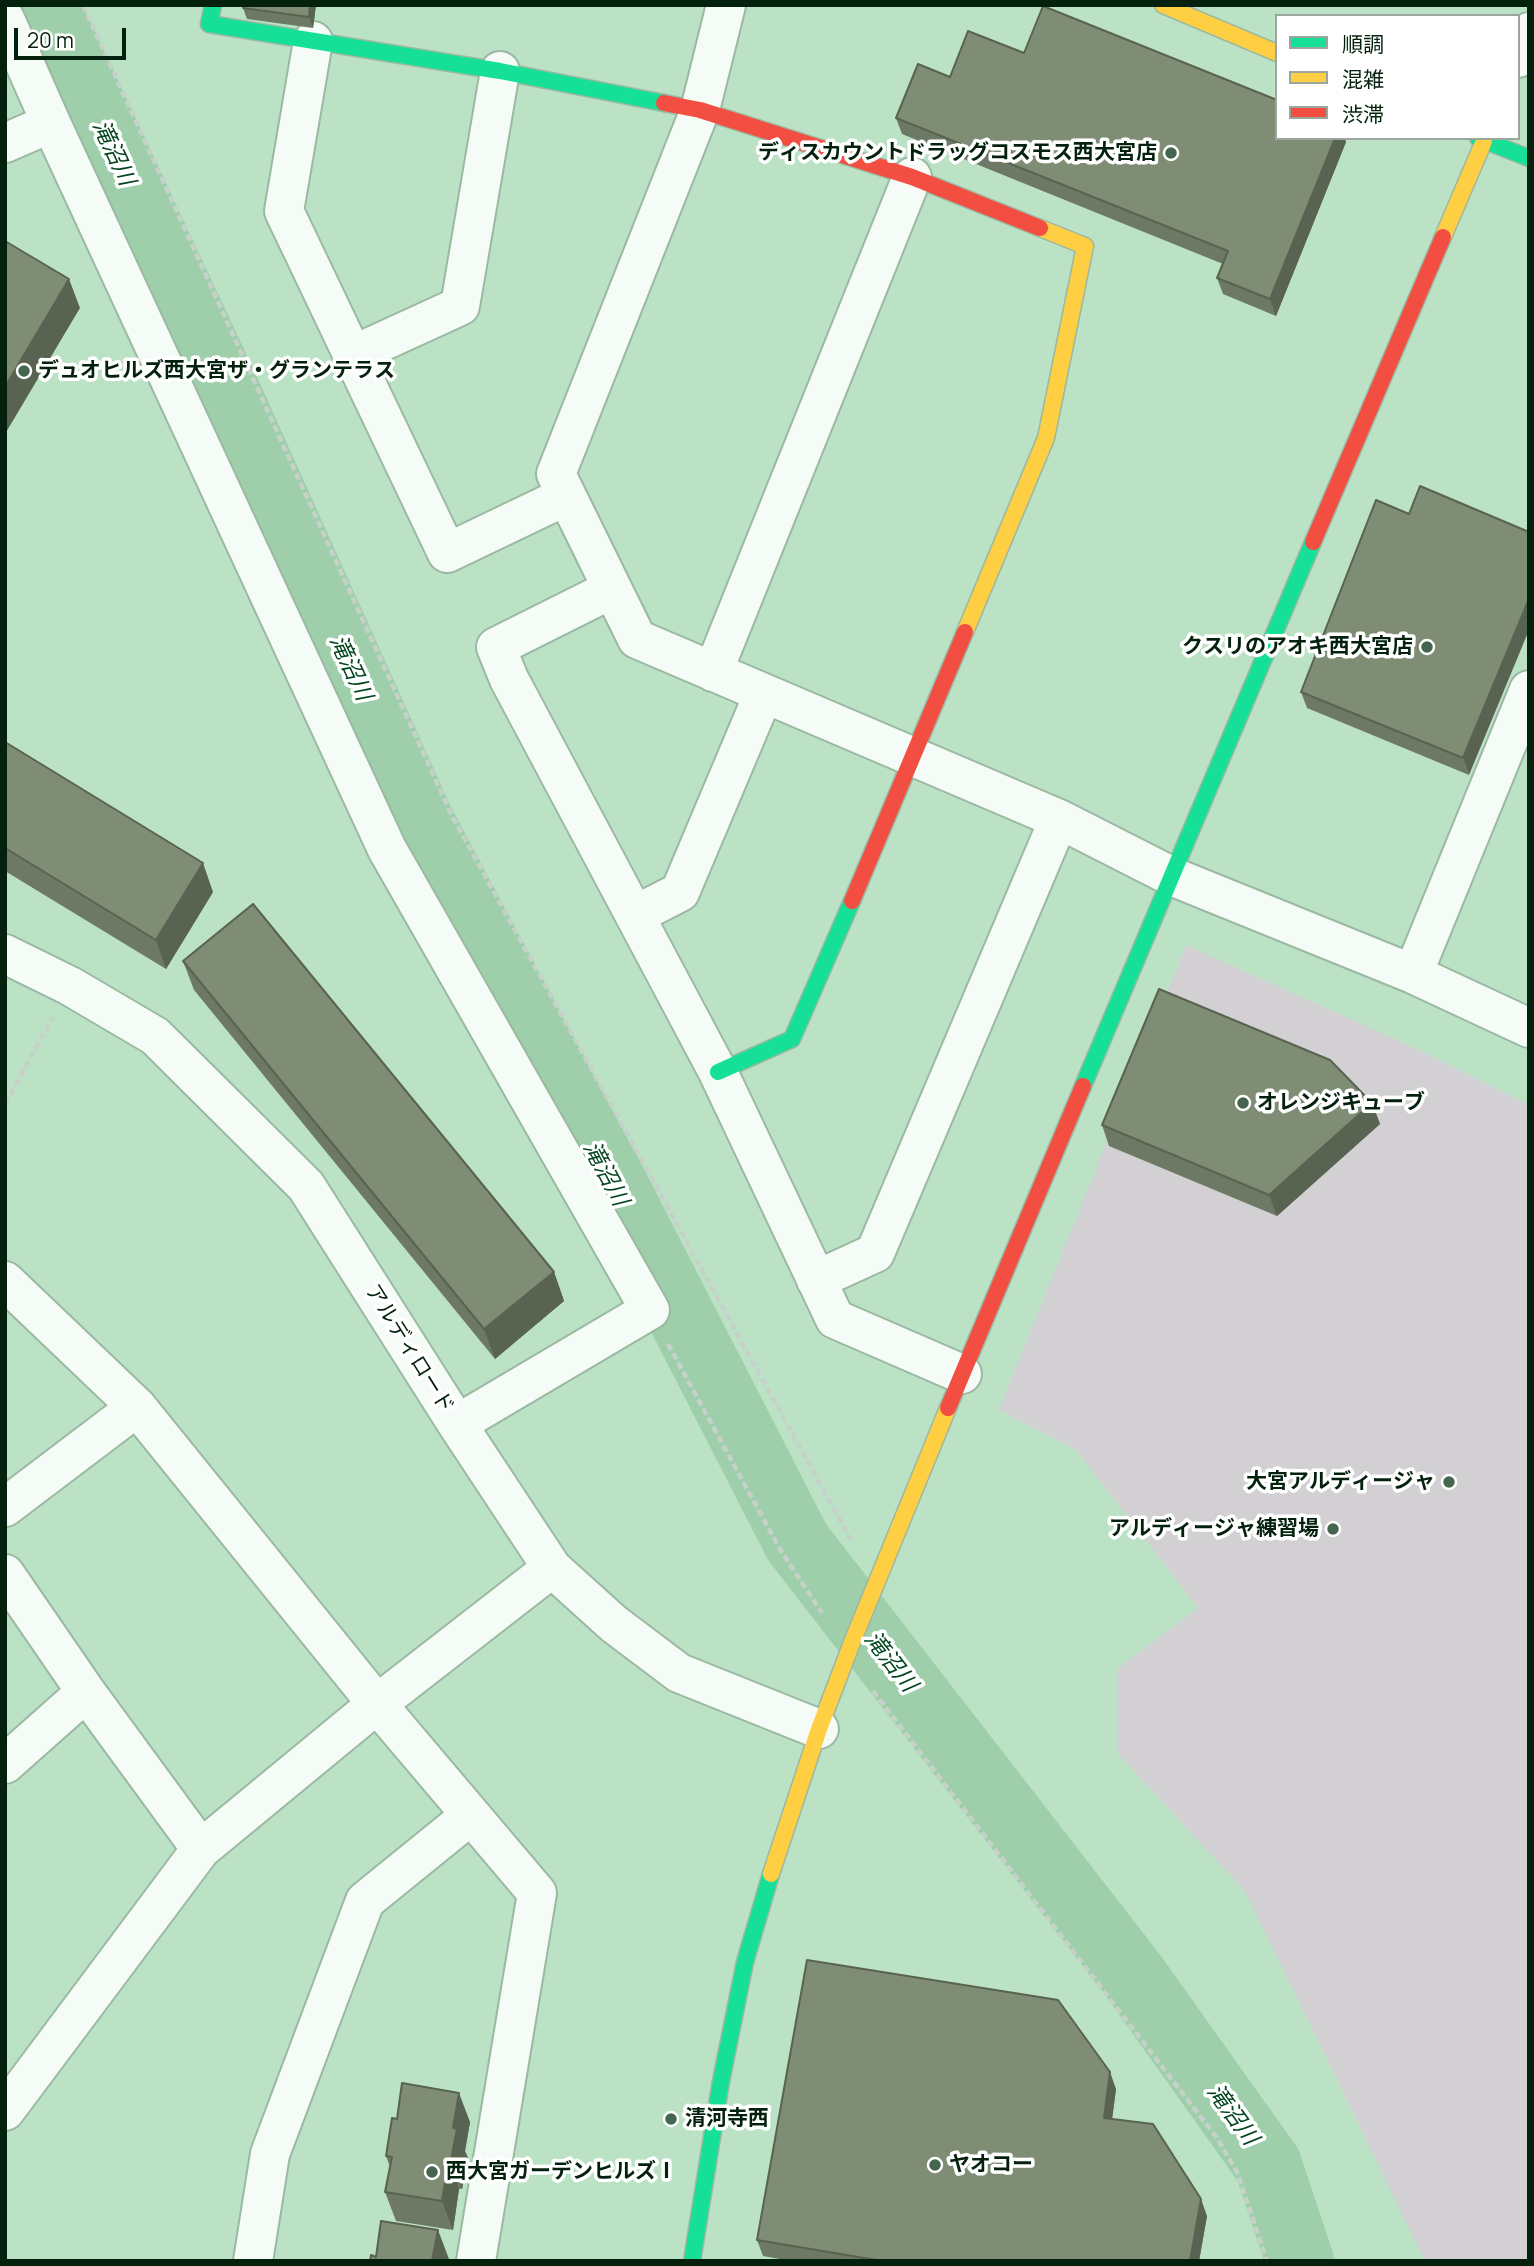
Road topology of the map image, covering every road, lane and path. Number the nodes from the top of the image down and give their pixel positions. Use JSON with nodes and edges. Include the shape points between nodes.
{"nodes":[{"id":1,"x":83,"y":5,"type":"edge"},
{"id":2,"x":213,"y":5,"type":"edge"},
{"id":3,"x":726,"y":5,"type":"edge"},
{"id":4,"x":1163,"y":5,"type":"edge"},
{"id":5,"x":5,"y":19,"type":"edge"},
{"id":6,"x":1529,"y":32,"type":"edge"},
{"id":7,"x":313,"y":41,"type":"junction"},
{"id":8,"x":1275,"y":52,"type":"edge"},
{"id":9,"x":1520,"y":53,"type":"edge"},
{"id":10,"x":500,"y":71,"type":"junction"},
{"id":11,"x":700,"y":110,"type":"junction"},
{"id":12,"x":51,"y":123,"type":"junction"},
{"id":13,"x":1483,"y":140,"type":"edge"},
{"id":14,"x":1485,"y":140,"type":"edge"},
{"id":15,"x":5,"y":143,"type":"edge"},
{"id":16,"x":1529,"y":158,"type":"edge"},
{"id":17,"x":912,"y":177,"type":"junction"},
{"id":18,"x":353,"y":355,"type":"junction"},
{"id":19,"x":566,"y":496,"type":"junction"},
{"id":20,"x":612,"y":589,"type":"junction"},
{"id":21,"x":713,"y":672,"type":"junction"},
{"id":22,"x":1529,"y":690,"type":"edge"},
{"id":23,"x":764,"y":693,"type":"junction"},
{"id":24,"x":914,"y":757,"type":"junction"},
{"id":25,"x":1059,"y":819,"type":"junction"},
{"id":26,"x":1171,"y":876,"type":"junction"},
{"id":27,"x":635,"y":915,"type":"junction"},
{"id":28,"x":5,"y":954,"type":"edge"},
{"id":29,"x":1413,"y":974,"type":"junction"},
{"id":30,"x":70,"y":986,"type":"junction"},
{"id":31,"x":1529,"y":1028,"type":"edge"},
{"id":32,"x":718,"y":1072,"type":"junction"},
{"id":33,"x":5,"y":1104,"type":"edge"},
{"id":34,"x":816,"y":1280,"type":"junction"},
{"id":35,"x":5,"y":1281,"type":"edge"},
{"id":36,"x":650,"y":1310,"type":"junction"},
{"id":37,"x":962,"y":1374,"type":"junction"},
{"id":38,"x":137,"y":1408,"type":"junction"},
{"id":39,"x":457,"y":1424,"type":"junction"},
{"id":40,"x":5,"y":1507,"type":"edge"},
{"id":41,"x":852,"y":1543,"type":"dead end"},
{"id":42,"x":552,"y":1568,"type":"junction"},
{"id":43,"x":5,"y":1574,"type":"edge"},
{"id":44,"x":823,"y":1614,"type":"dead end"},
{"id":45,"x":868,"y":1685,"type":"dead end"},
{"id":46,"x":86,"y":1692,"type":"junction"},
{"id":47,"x":377,"y":1704,"type":"junction"},
{"id":48,"x":819,"y":1729,"type":"junction"},
{"id":49,"x":5,"y":1764,"type":"edge"},
{"id":50,"x":471,"y":1815,"type":"junction"},
{"id":51,"x":201,"y":1849,"type":"junction"},
{"id":52,"x":5,"y":2111,"type":"edge"},
{"id":53,"x":253,"y":2261,"type":"edge"},
{"id":54,"x":477,"y":2261,"type":"edge"},
{"id":55,"x":691,"y":2261,"type":"edge"},
{"id":56,"x":1267,"y":2261,"type":"edge"}],
"edges":[{"from":1,"to":41,"type":"path","via":[[452,816]]},
{"from":2,"to":7,"type":"street","via":[[209,24]]},
{"from":3,"to":11,"type":"street"},
{"from":4,"to":8,"type":"street"},
{"from":5,"to":12,"type":"street"},
{"from":6,"to":9,"type":"street"},
{"from":7,"to":10,"type":"street"},
{"from":7,"to":18,"type":"street","via":[[284,211]]},
{"from":10,"to":11,"type":"street"},
{"from":10,"to":18,"type":"street","via":[[460,306]]},
{"from":11,"to":17,"type":"street"},
{"from":11,"to":19,"type":"street","via":[[556,474]]},
{"from":12,"to":15,"type":"street"},
{"from":12,"to":36,"type":"street","via":[[387,849]]},
{"from":13,"to":26,"type":"street"},
{"from":14,"to":16,"type":"street"},
{"from":17,"to":21,"type":"street"},
{"from":17,"to":24,"type":"street","via":[[1085,246],[1046,438]]},
{"from":18,"to":19,"type":"street","via":[[447,553]]},
{"from":19,"to":20,"type":"street"},
{"from":20,"to":21,"type":"street","via":[[637,639]]},
{"from":20,"to":27,"type":"street","via":[[496,647]]},
{"from":21,"to":23,"type":"street"},
{"from":22,"to":29,"type":"street"},
{"from":23,"to":24,"type":"street"},
{"from":23,"to":27,"type":"street","via":[[680,892]]},
{"from":24,"to":25,"type":"street"},
{"from":24,"to":32,"type":"street","via":[[792,1039]]},
{"from":25,"to":26,"type":"street"},
{"from":25,"to":34,"type":"street","via":[[875,1253]]},
{"from":26,"to":29,"type":"street"},
{"from":26,"to":37,"type":"street"},
{"from":27,"to":32,"type":"street"},
{"from":28,"to":30,"type":"street","name":"アルディロード"},
{"from":29,"to":31,"type":"street"},
{"from":30,"to":33,"type":"path"},
{"from":30,"to":39,"type":"street","name":"アルディロード","via":[[155,1036],[306,1186]]},
{"from":32,"to":34,"type":"street"},
{"from":34,"to":37,"type":"street","via":[[835,1319]]},
{"from":35,"to":38,"type":"street"},
{"from":36,"to":39,"type":"street"},
{"from":36,"to":44,"type":"path","via":[[781,1551]]},
{"from":37,"to":48,"type":"street"},
{"from":38,"to":40,"type":"street"},
{"from":38,"to":47,"type":"street"},
{"from":39,"to":42,"type":"street","name":"アルディロード"},
{"from":42,"to":47,"type":"street"},
{"from":42,"to":48,"type":"street","name":"アルディロード","via":[[614,1624],[679,1673]]},
{"from":43,"to":46,"type":"street"},
{"from":45,"to":56,"type":"path","via":[[1216,2138],[1237,2172]]},
{"from":46,"to":49,"type":"street"},
{"from":46,"to":51,"type":"street"},
{"from":47,"to":50,"type":"street"},
{"from":47,"to":51,"type":"street"},
{"from":48,"to":55,"type":"street","via":[[745,1962]]},
{"from":50,"to":53,"type":"street","via":[[365,1901],[270,2154]]},
{"from":50,"to":54,"type":"street","via":[[537,1893]]},
{"from":51,"to":52,"type":"street"}]}
